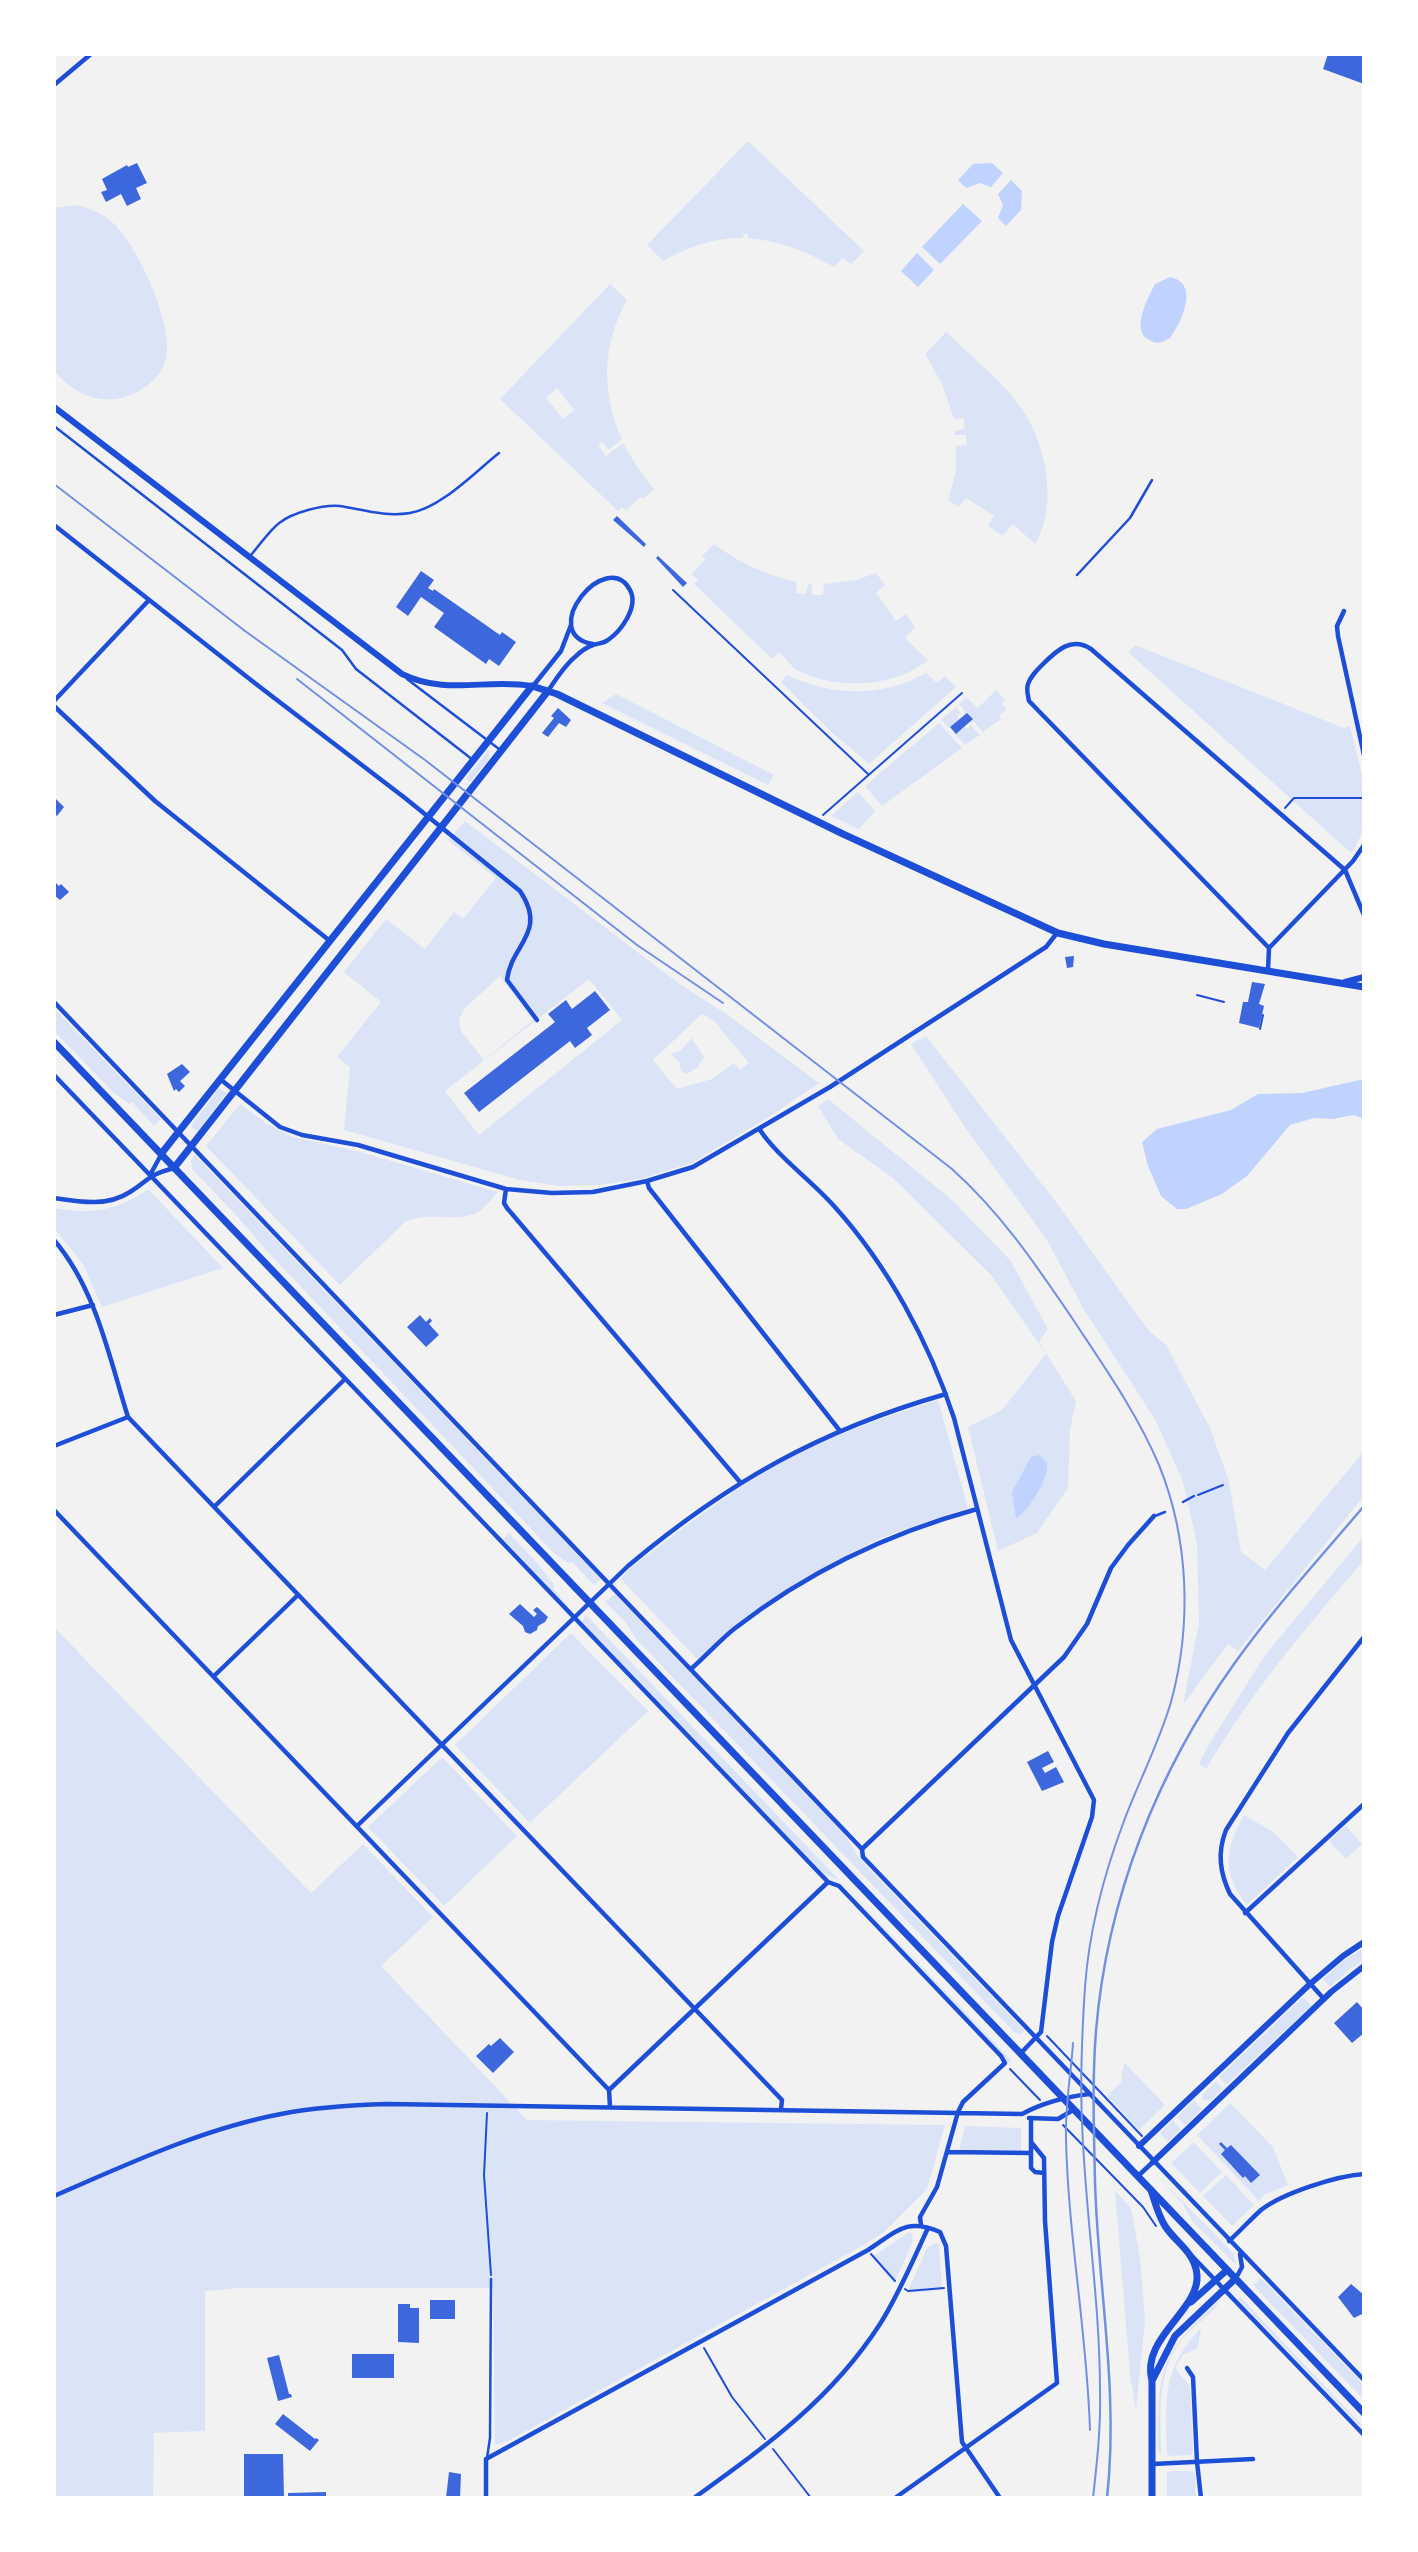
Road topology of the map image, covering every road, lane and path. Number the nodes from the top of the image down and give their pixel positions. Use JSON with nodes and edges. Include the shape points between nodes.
{"nodes":[{"id":1,"x":91,"y":54,"type":"edge"},
{"id":2,"x":54,"y":85,"type":"edge"},
{"id":3,"x":54,"y":407,"type":"edge"},
{"id":4,"x":54,"y":426,"type":"edge"},
{"id":5,"x":499,"y":453,"type":"dead end"},
{"id":6,"x":1152,"y":480,"type":"dead end"},
{"id":7,"x":54,"y":525,"type":"edge"},
{"id":8,"x":249,"y":558,"type":"junction"},
{"id":9,"x":1077,"y":575,"type":"dead end"},
{"id":10,"x":673,"y":590,"type":"dead end"},
{"id":11,"x":149,"y":600,"type":"junction"},
{"id":12,"x":1344,"y":611,"type":"dead end"},
{"id":13,"x":571,"y":625,"type":"junction"},
{"id":14,"x":593,"y":645,"type":"junction"},
{"id":15,"x":402,"y":674,"type":"junction"},
{"id":16,"x":532,"y":686,"type":"junction"},
{"id":17,"x":548,"y":691,"type":"junction"},
{"id":18,"x":962,"y":693,"type":"dead end"},
{"id":19,"x":54,"y":704,"type":"edge"},
{"id":20,"x":488,"y":741,"type":"junction"},
{"id":21,"x":502,"y":751,"type":"junction"},
{"id":22,"x":1364,"y":755,"type":"edge"},
{"id":23,"x":473,"y":760,"type":"junction"},
{"id":24,"x":868,"y":774,"type":"junction"},
{"id":25,"x":1364,"y":799,"type":"edge"},
{"id":26,"x":1280,"y":814,"type":"junction"},
{"id":27,"x":823,"y":815,"type":"dead end"},
{"id":28,"x":429,"y":816,"type":"junction"},
{"id":29,"x":443,"y":828,"type":"junction"},
{"id":30,"x":1364,"y":845,"type":"edge"},
{"id":31,"x":1345,"y":870,"type":"junction"},
{"id":32,"x":1364,"y":915,"type":"edge"},
{"id":33,"x":1058,"y":933,"type":"junction"},
{"id":34,"x":330,"y":941,"type":"junction"},
{"id":35,"x":1269,"y":948,"type":"junction"},
{"id":36,"x":344,"y":951,"type":"junction"},
{"id":37,"x":1268,"y":970,"type":"junction"},
{"id":38,"x":1364,"y":977,"type":"edge"},
{"id":39,"x":1345,"y":982,"type":"junction"},
{"id":40,"x":1364,"y":987,"type":"edge"},
{"id":41,"x":1197,"y":995,"type":"dead end"},
{"id":42,"x":54,"y":1002,"type":"edge"},
{"id":43,"x":1224,"y":1002,"type":"dead end"},
{"id":44,"x":1263,"y":1015,"type":"dead end"},
{"id":45,"x":537,"y":1020,"type":"dead end"},
{"id":46,"x":1260,"y":1030,"type":"dead end"},
{"id":47,"x":54,"y":1042,"type":"edge"},
{"id":48,"x":54,"y":1075,"type":"edge"},
{"id":49,"x":220,"y":1079,"type":"junction"},
{"id":50,"x":234,"y":1091,"type":"junction"},
{"id":51,"x":760,"y":1130,"type":"junction"},
{"id":52,"x":178,"y":1132,"type":"junction"},
{"id":53,"x":191,"y":1145,"type":"junction"},
{"id":54,"x":161,"y":1154,"type":"junction"},
{"id":55,"x":174,"y":1168,"type":"junction"},
{"id":56,"x":150,"y":1175,"type":"junction"},
{"id":57,"x":648,"y":1181,"type":"junction"},
{"id":58,"x":506,"y":1189,"type":"junction"},
{"id":59,"x":54,"y":1198,"type":"edge"},
{"id":60,"x":54,"y":1240,"type":"edge"},
{"id":61,"x":93,"y":1305,"type":"junction"},
{"id":62,"x":54,"y":1315,"type":"edge"},
{"id":63,"x":345,"y":1379,"type":"junction"},
{"id":64,"x":946,"y":1394,"type":"junction"},
{"id":65,"x":128,"y":1417,"type":"junction"},
{"id":66,"x":839,"y":1431,"type":"junction"},
{"id":67,"x":54,"y":1446,"type":"edge"},
{"id":68,"x":740,"y":1482,"type":"junction"},
{"id":69,"x":1223,"y":1485,"type":"dead end"},
{"id":70,"x":1194,"y":1496,"type":"joint"},
{"id":71,"x":1183,"y":1502,"type":"dead end"},
{"id":72,"x":214,"y":1507,"type":"junction"},
{"id":73,"x":977,"y":1509,"type":"junction"},
{"id":74,"x":54,"y":1510,"type":"edge"},
{"id":75,"x":1165,"y":1512,"type":"dead end"},
{"id":76,"x":1154,"y":1517,"type":"joint"},
{"id":77,"x":610,"y":1584,"type":"junction"},
{"id":78,"x":298,"y":1595,"type":"junction"},
{"id":79,"x":590,"y":1604,"type":"junction"},
{"id":80,"x":575,"y":1618,"type":"junction"},
{"id":81,"x":1364,"y":1637,"type":"edge"},
{"id":82,"x":691,"y":1670,"type":"junction"},
{"id":83,"x":214,"y":1676,"type":"junction"},
{"id":84,"x":1035,"y":1686,"type":"junction"},
{"id":85,"x":442,"y":1745,"type":"junction"},
{"id":86,"x":1364,"y":1804,"type":"edge"},
{"id":87,"x":357,"y":1826,"type":"junction"},
{"id":88,"x":862,"y":1849,"type":"junction"},
{"id":89,"x":828,"y":1882,"type":"junction"},
{"id":90,"x":1245,"y":1913,"type":"junction"},
{"id":91,"x":1364,"y":1942,"type":"edge"},
{"id":92,"x":1364,"y":1966,"type":"edge"},
{"id":93,"x":1310,"y":1984,"type":"junction"},
{"id":94,"x":1324,"y":1999,"type":"junction"},
{"id":95,"x":695,"y":2009,"type":"junction"},
{"id":96,"x":1041,"y":2032,"type":"junction"},
{"id":97,"x":1036,"y":2039,"type":"junction"},
{"id":98,"x":1021,"y":2053,"type":"junction"},
{"id":99,"x":1005,"y":2063,"type":"junction"},
{"id":100,"x":609,"y":2090,"type":"junction"},
{"id":101,"x":1090,"y":2094,"type":"junction"},
{"id":102,"x":1039,"y":2099,"type":"dead end"},
{"id":103,"x":1059,"y":2099,"type":"junction"},
{"id":104,"x":486,"y":2105,"type":"junction"},
{"id":105,"x":610,"y":2107,"type":"junction"},
{"id":106,"x":781,"y":2109,"type":"junction"},
{"id":107,"x":1074,"y":2109,"type":"junction"},
{"id":108,"x":957,"y":2112,"type":"junction"},
{"id":109,"x":1022,"y":2114,"type":"junction"},
{"id":110,"x":1031,"y":2119,"type":"junction"},
{"id":111,"x":1060,"y":2122,"type":"junction"},
{"id":112,"x":1140,"y":2134,"type":"dead end"},
{"id":113,"x":1031,"y":2141,"type":"junction"},
{"id":114,"x":1139,"y":2146,"type":"junction"},
{"id":115,"x":947,"y":2152,"type":"junction"},
{"id":116,"x":1031,"y":2154,"type":"junction"},
{"id":117,"x":1153,"y":2162,"type":"junction"},
{"id":118,"x":1044,"y":2173,"type":"junction"},
{"id":119,"x":1364,"y":2174,"type":"edge"},
{"id":120,"x":1138,"y":2176,"type":"junction"},
{"id":121,"x":1114,"y":2177,"type":"dead end"},
{"id":122,"x":1151,"y":2190,"type":"junction"},
{"id":123,"x":54,"y":2196,"type":"edge"},
{"id":124,"x":920,"y":2225,"type":"junction"},
{"id":125,"x":928,"y":2228,"type":"junction"},
{"id":126,"x":1229,"y":2241,"type":"junction"},
{"id":127,"x":868,"y":2250,"type":"junction"},
{"id":128,"x":1239,"y":2251,"type":"junction"},
{"id":129,"x":1190,"y":2254,"type":"junction"},
{"id":130,"x":1227,"y":2270,"type":"junction"},
{"id":131,"x":491,"y":2279,"type":"joint"},
{"id":132,"x":1235,"y":2279,"type":"junction"},
{"id":133,"x":1216,"y":2280,"type":"junction"},
{"id":134,"x":949,"y":2288,"type":"junction"},
{"id":135,"x":1224,"y":2289,"type":"junction"},
{"id":136,"x":1183,"y":2310,"type":"junction"},
{"id":137,"x":701,"y":2343,"type":"junction"},
{"id":138,"x":1187,"y":2368,"type":"dead end"},
{"id":139,"x":1364,"y":2380,"type":"edge"},
{"id":140,"x":1152,"y":2381,"type":"junction"},
{"id":141,"x":1364,"y":2413,"type":"edge"},
{"id":142,"x":1364,"y":2435,"type":"edge"},
{"id":143,"x":769,"y":2444,"type":"junction"},
{"id":144,"x":965,"y":2448,"type":"junction"},
{"id":145,"x":486,"y":2459,"type":"junction"},
{"id":146,"x":1253,"y":2459,"type":"dead end"},
{"id":147,"x":1197,"y":2462,"type":"junction"},
{"id":148,"x":1152,"y":2464,"type":"junction"},
{"id":149,"x":486,"y":2498,"type":"edge"},
{"id":150,"x":694,"y":2498,"type":"edge"},
{"id":151,"x":811,"y":2498,"type":"edge"},
{"id":152,"x":895,"y":2498,"type":"edge"},
{"id":153,"x":1000,"y":2498,"type":"edge"},
{"id":154,"x":1152,"y":2498,"type":"edge"},
{"id":155,"x":1201,"y":2498,"type":"edge"}],
"edges":[{"from":1,"to":2,"type":"street"},
{"from":3,"to":8,"type":"street"},
{"from":4,"to":23,"type":"lane","via":[[342,650],[356,669]]},
{"from":5,"to":8,"type":"lane","via":[[429,507],[411,513],[380,514],[337,505],[288,516]]},
{"from":6,"to":9,"type":"lane","via":[[1130,518]]},
{"from":7,"to":11,"type":"street"},
{"from":8,"to":15,"type":"street"},
{"from":10,"to":24,"type":"path"},
{"from":11,"to":19,"type":"street"},
{"from":11,"to":28,"type":"street"},
{"from":12,"to":22,"type":"street","via":[[1338,636]]},
{"from":13,"to":14,"type":"street","via":[[580,640]]},
{"from":13,"to":14,"type":"street","via":[[575,607],[596,582],[612,578],[625,584],[633,599],[631,612],[610,639]]},
{"from":13,"to":16,"type":"street","via":[[561,651]]},
{"from":14,"to":17,"type":"street","via":[[575,657]]},
{"from":15,"to":16,"type":"street","via":[[441,687]]},
{"from":15,"to":20,"type":"lane"},
{"from":16,"to":17,"type":"main road"},
{"from":16,"to":20,"type":"main road"},
{"from":17,"to":21,"type":"main road"},
{"from":17,"to":33,"type":"main road"},
{"from":18,"to":24,"type":"path"},
{"from":19,"to":34,"type":"street","via":[[155,801]]},
{"from":20,"to":21,"type":"lane"},
{"from":20,"to":23,"type":"main road"},
{"from":21,"to":29,"type":"main road"},
{"from":23,"to":28,"type":"main road"},
{"from":24,"to":27,"type":"path"},
{"from":25,"to":26,"type":"path","via":[[1294,798]]},
{"from":26,"to":31,"type":"street"},
{"from":26,"to":35,"type":"street","via":[[1085,645],[1071,643],[1056,651],[1029,682],[1030,701]]},
{"from":28,"to":29,"type":"street"},
{"from":28,"to":34,"type":"main road"},
{"from":29,"to":36,"type":"main road"},
{"from":29,"to":45,"type":"street","via":[[526,900],[530,927],[507,980]]},
{"from":30,"to":31,"type":"street"},
{"from":31,"to":32,"type":"street"},
{"from":31,"to":35,"type":"street"},
{"from":33,"to":37,"type":"main road"},
{"from":33,"to":51,"type":"street","via":[[1046,947]]},
{"from":34,"to":36,"type":"main road"},
{"from":34,"to":49,"type":"main road"},
{"from":35,"to":37,"type":"street"},
{"from":36,"to":50,"type":"main road"},
{"from":37,"to":39,"type":"main road"},
{"from":38,"to":39,"type":"street"},
{"from":39,"to":40,"type":"main road"},
{"from":41,"to":43,"type":"path"},
{"from":42,"to":52,"type":"street"},
{"from":44,"to":46,"type":"path"},
{"from":47,"to":54,"type":"main road"},
{"from":48,"to":56,"type":"street"},
{"from":49,"to":50,"type":"street"},
{"from":49,"to":52,"type":"main road"},
{"from":50,"to":53,"type":"main road"},
{"from":50,"to":58,"type":"street","via":[[291,1132],[358,1145]]},
{"from":51,"to":57,"type":"street","via":[[693,1167]]},
{"from":51,"to":64,"type":"street","via":[[836,1207],[871,1253],[911,1317]]},
{"from":52,"to":53,"type":"street"},
{"from":52,"to":54,"type":"main road"},
{"from":53,"to":55,"type":"main road"},
{"from":53,"to":77,"type":"street"},
{"from":54,"to":55,"type":"main road"},
{"from":54,"to":56,"type":"street"},
{"from":55,"to":56,"type":"street"},
{"from":55,"to":79,"type":"main road"},
{"from":56,"to":59,"type":"street","via":[[130,1192],[102,1202]]},
{"from":56,"to":63,"type":"street"},
{"from":57,"to":58,"type":"street","via":[[593,1192]]},
{"from":57,"to":66,"type":"street"},
{"from":58,"to":68,"type":"street","via":[[507,1208]]},
{"from":60,"to":61,"type":"street","via":[[77,1271]]},
{"from":61,"to":62,"type":"street"},
{"from":61,"to":65,"type":"street"},
{"from":63,"to":72,"type":"street"},
{"from":63,"to":80,"type":"street"},
{"from":64,"to":66,"type":"street"},
{"from":64,"to":73,"type":"street"},
{"from":65,"to":67,"type":"street"},
{"from":65,"to":72,"type":"street"},
{"from":66,"to":68,"type":"street"},
{"from":68,"to":77,"type":"street","via":[[659,1540]]},
{"from":69,"to":70,"type":"path"},
{"from":70,"to":71,"type":"lane"},
{"from":72,"to":78,"type":"street"},
{"from":73,"to":82,"type":"street","via":[[913,1528],[847,1557],[755,1614]]},
{"from":73,"to":84,"type":"street","via":[[1011,1640]]},
{"from":74,"to":83,"type":"street"},
{"from":75,"to":76,"type":"lane"},
{"from":76,"to":84,"type":"street","via":[[1111,1568],[1079,1637]]},
{"from":77,"to":79,"type":"street"},
{"from":77,"to":82,"type":"street"},
{"from":78,"to":83,"type":"street"},
{"from":78,"to":85,"type":"street"},
{"from":79,"to":80,"type":"street"},
{"from":79,"to":98,"type":"main road"},
{"from":80,"to":85,"type":"street"},
{"from":80,"to":89,"type":"street"},
{"from":81,"to":90,"type":"street","via":[[1288,1733],[1226,1830],[1222,1877]]},
{"from":82,"to":88,"type":"street"},
{"from":83,"to":87,"type":"street"},
{"from":84,"to":88,"type":"street"},
{"from":84,"to":96,"type":"street","via":[[1094,1800],[1052,1941]]},
{"from":85,"to":87,"type":"street"},
{"from":85,"to":95,"type":"street"},
{"from":86,"to":90,"type":"street"},
{"from":87,"to":100,"type":"street"},
{"from":88,"to":97,"type":"street","via":[[863,1857]]},
{"from":89,"to":95,"type":"street"},
{"from":89,"to":99,"type":"street","via":[[839,1886]]},
{"from":90,"to":93,"type":"street"},
{"from":91,"to":93,"type":"street"},
{"from":92,"to":94,"type":"street"},
{"from":93,"to":94,"type":"street"},
{"from":93,"to":114,"type":"street"},
{"from":94,"to":117,"type":"street"},
{"from":95,"to":100,"type":"street"},
{"from":95,"to":106,"type":"street","via":[[782,2100]]},
{"from":96,"to":97,"type":"street"},
{"from":96,"to":112,"type":"path"},
{"from":97,"to":98,"type":"street"},
{"from":97,"to":101,"type":"street"},
{"from":98,"to":103,"type":"main road"},
{"from":99,"to":102,"type":"path"},
{"from":99,"to":108,"type":"street"},
{"from":100,"to":105,"type":"street"},
{"from":101,"to":103,"type":"street"},
{"from":101,"to":114,"type":"street"},
{"from":103,"to":107,"type":"main road"},
{"from":103,"to":109,"type":"street"},
{"from":104,"to":105,"type":"street"},
{"from":104,"to":123,"type":"street","via":[[368,2105],[281,2114],[182,2142]]},
{"from":104,"to":131,"type":"path","via":[[484,2175]]},
{"from":105,"to":106,"type":"street"},
{"from":106,"to":108,"type":"street"},
{"from":107,"to":111,"type":"street"},
{"from":107,"to":120,"type":"main road"},
{"from":108,"to":109,"type":"street"},
{"from":108,"to":115,"type":"street"},
{"from":109,"to":110,"type":"street"},
{"from":110,"to":111,"type":"street"},
{"from":110,"to":113,"type":"street"},
{"from":111,"to":121,"type":"path"},
{"from":113,"to":116,"type":"street"},
{"from":113,"to":118,"type":"street","via":[[1042,2154]]},
{"from":114,"to":117,"type":"street"},
{"from":115,"to":116,"type":"street"},
{"from":115,"to":124,"type":"street","via":[[937,2188],[919,2217]]},
{"from":116,"to":118,"type":"street","via":[[1033,2171]]},
{"from":117,"to":120,"type":"street"},
{"from":117,"to":126,"type":"street"},
{"from":118,"to":144,"type":"street","via":[[1057,2383]]},
{"from":119,"to":126,"type":"street","via":[[1338,2178],[1274,2202]]},
{"from":120,"to":122,"type":"main road"},
{"from":122,"to":129,"type":"main road","via":[[1162,2222]]},
{"from":122,"to":130,"type":"main road"},
{"from":124,"to":125,"type":"street"},
{"from":124,"to":127,"type":"street","via":[[905,2225]]},
{"from":125,"to":134,"type":"street","via":[[944,2238]]},
{"from":125,"to":143,"type":"street","via":[[881,2322],[855,2360],[825,2395]]},
{"from":126,"to":128,"type":"street"},
{"from":127,"to":134,"type":"path","via":[[908,2291]]},
{"from":127,"to":137,"type":"street"},
{"from":128,"to":132,"type":"street","via":[[1242,2267]]},
{"from":128,"to":139,"type":"street"},
{"from":129,"to":133,"type":"street"},
{"from":129,"to":136,"type":"main road","via":[[1197,2281]]},
{"from":130,"to":132,"type":"main road"},
{"from":130,"to":133,"type":"main road"},
{"from":131,"to":145,"type":"lane"},
{"from":132,"to":135,"type":"main road"},
{"from":132,"to":141,"type":"main road"},
{"from":133,"to":135,"type":"street"},
{"from":133,"to":136,"type":"main road"},
{"from":134,"to":144,"type":"street"},
{"from":135,"to":140,"type":"main road","via":[[1175,2336]]},
{"from":135,"to":142,"type":"street"},
{"from":136,"to":140,"type":"main road","via":[[1159,2342],[1149,2372]]},
{"from":137,"to":143,"type":"path","via":[[732,2397]]},
{"from":137,"to":145,"type":"street"},
{"from":138,"to":147,"type":"street","via":[[1193,2377]]},
{"from":140,"to":148,"type":"main road"},
{"from":143,"to":150,"type":"street"},
{"from":143,"to":151,"type":"path"},
{"from":144,"to":152,"type":"street"},
{"from":144,"to":153,"type":"street"},
{"from":145,"to":149,"type":"street"},
{"from":146,"to":147,"type":"street"},
{"from":147,"to":148,"type":"street"},
{"from":147,"to":155,"type":"street"},
{"from":148,"to":154,"type":"main road"}]}
